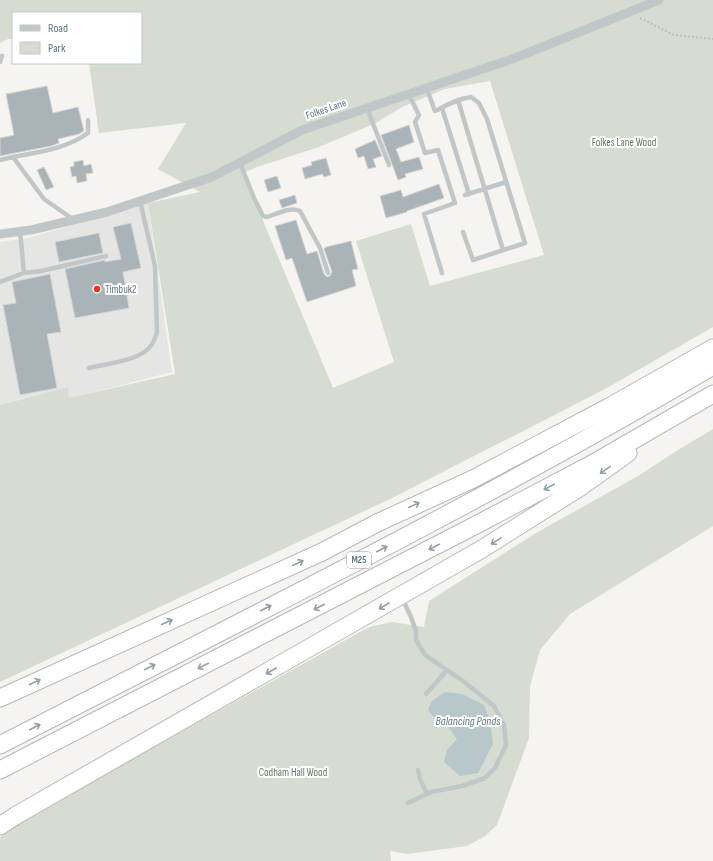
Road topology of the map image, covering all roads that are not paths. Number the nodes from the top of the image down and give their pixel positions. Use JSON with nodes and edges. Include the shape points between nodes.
{"nodes":[{"id":1,"x":659,"y":0,"type":"edge"},
{"id":2,"x":2,"y":56,"type":"dead end"},
{"id":3,"x":0,"y":62,"type":"edge"},
{"id":4,"x":426,"y":87,"type":"junction"},
{"id":5,"x":408,"y":93,"type":"junction"},
{"id":6,"x":458,"y":100,"type":"junction"},
{"id":7,"x":367,"y":108,"type":"junction"},
{"id":8,"x":442,"y":108,"type":"junction"},
{"id":9,"x":88,"y":120,"type":"dead end"},
{"id":10,"x":13,"y":157,"type":"junction"},
{"id":11,"x":0,"y":160,"type":"edge"},
{"id":12,"x":240,"y":163,"type":"junction"},
{"id":13,"x":390,"y":165,"type":"dead end"},
{"id":14,"x":506,"y":182,"type":"junction"},
{"id":15,"x":484,"y":189,"type":"junction"},
{"id":16,"x":140,"y":201,"type":"junction"},
{"id":17,"x":74,"y":220,"type":"junction"},
{"id":18,"x":20,"y":231,"type":"junction"},
{"id":19,"x":463,"y":232,"type":"dead end"},
{"id":20,"x":0,"y":234,"type":"edge"},
{"id":21,"x":503,"y":250,"type":"junction"},
{"id":22,"x":106,"y":256,"type":"dead end"},
{"id":23,"x":24,"y":273,"type":"junction"},
{"id":24,"x":328,"y":273,"type":"dead end"},
{"id":25,"x":442,"y":273,"type":"dead end"},
{"id":26,"x":0,"y":282,"type":"edge"},
{"id":27,"x":713,"y":348,"type":"edge"},
{"id":28,"x":713,"y":366,"type":"edge"},
{"id":29,"x":89,"y":368,"type":"dead end"},
{"id":30,"x":713,"y":394,"type":"edge"},
{"id":31,"x":681,"y":413,"type":"junction"},
{"id":32,"x":401,"y":596,"type":"junction"},
{"id":33,"x":447,"y":670,"type":"junction"},
{"id":34,"x":426,"y":694,"type":"dead end"},
{"id":35,"x":0,"y":698,"type":"edge"},
{"id":36,"x":0,"y":744,"type":"edge"},
{"id":37,"x":0,"y":770,"type":"edge"},
{"id":38,"x":418,"y":770,"type":"dead end"},
{"id":39,"x":427,"y":794,"type":"junction"},
{"id":40,"x":408,"y":803,"type":"dead end"},
{"id":41,"x":0,"y":826,"type":"edge"}],
"edges":[{"from":1,"to":4,"type":"street","name":"Folkes Lane","via":[[514,58]]},
{"from":2,"to":3,"type":"lane"},
{"from":4,"to":5,"type":"street","name":"Folkes Lane"},
{"from":4,"to":8,"type":"lane","via":[[435,112]]},
{"from":5,"to":7,"type":"street","name":"Folkes Lane"},
{"from":5,"to":25,"type":"lane","via":[[419,115],[415,122],[425,153],[438,150],[455,203],[424,214]]},
{"from":6,"to":8,"type":"lane"},
{"from":6,"to":14,"type":"lane","via":[[471,97],[479,103],[487,118]]},
{"from":6,"to":15,"type":"lane"},
{"from":7,"to":12,"type":"street","name":"Folkes Lane","via":[[302,130]]},
{"from":7,"to":13,"type":"lane"},
{"from":8,"to":15,"type":"lane","via":[[467,195]]},
{"from":9,"to":10,"type":"lane","via":[[88,134],[80,139],[65,146]]},
{"from":10,"to":11,"type":"lane"},
{"from":10,"to":17,"type":"lane","via":[[44,199]]},
{"from":12,"to":16,"type":"street","name":"Folkes Lane","via":[[212,177]]},
{"from":12,"to":24,"type":"lane","via":[[263,216],[268,217],[291,209],[300,212],[320,248]]},
{"from":14,"to":15,"type":"lane"},
{"from":14,"to":21,"type":"lane","via":[[525,243]]},
{"from":15,"to":21,"type":"lane"},
{"from":16,"to":17,"type":"street","name":"Folkes Lane"},
{"from":16,"to":29,"type":"lane","via":[[155,266],[157,332],[151,346],[141,354]]},
{"from":17,"to":18,"type":"street","name":"Folkes Lane"},
{"from":18,"to":20,"type":"street","name":"Folkes Lane"},
{"from":18,"to":23,"type":"lane"},
{"from":19,"to":21,"type":"lane","via":[[472,260]]},
{"from":22,"to":23,"type":"lane"},
{"from":23,"to":26,"type":"lane"},
{"from":35,"to":27,"type":"highway","number":"M25","one_way":true,"via":[[322,552],[486,472],[634,394]]},
{"from":36,"to":28,"type":"highway","number":"M25","one_way":true,"via":[[499,487]]},
{"from":30,"to":31,"type":"highway","number":"M25"},
{"from":31,"to":32,"type":"highway","number":"M25","one_way":true,"via":[[579,488],[482,550]]},
{"from":31,"to":37,"type":"highway","number":"M25","one_way":true,"via":[[592,464],[474,526]]},
{"from":32,"to":33,"type":"lane","via":[[416,631],[416,640],[425,655]]},
{"from":32,"to":41,"type":"highway","number":"M25","one_way":true},
{"from":33,"to":34,"type":"lane"},
{"from":33,"to":39,"type":"lane","via":[[494,706],[504,725],[506,745],[495,768],[485,778]]},
{"from":38,"to":39,"type":"lane"},
{"from":39,"to":40,"type":"lane"}]}
